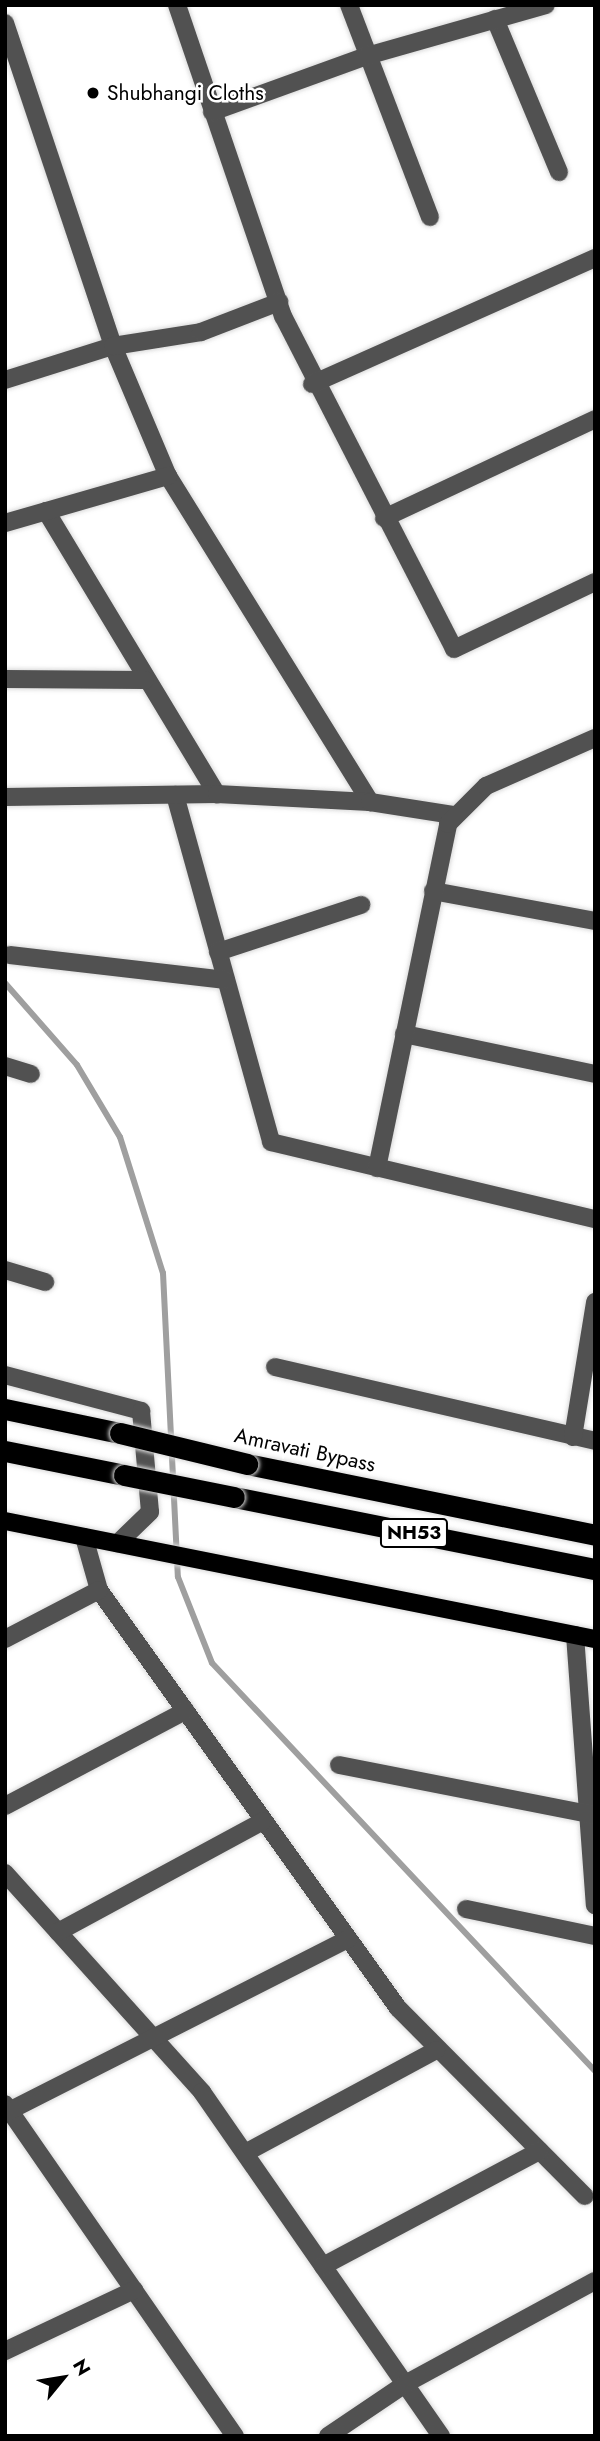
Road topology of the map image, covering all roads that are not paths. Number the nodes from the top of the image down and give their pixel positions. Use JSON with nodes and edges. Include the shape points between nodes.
{"nodes":[{"id":1,"x":177,"y":5,"type":"edge"},
{"id":2,"x":349,"y":5,"type":"edge"},
{"id":3,"x":545,"y":5,"type":"edge"},
{"id":4,"x":495,"y":19,"type":"junction"},
{"id":5,"x":5,"y":23,"type":"edge"},
{"id":6,"x":368,"y":56,"type":"junction"},
{"id":7,"x":212,"y":111,"type":"junction"},
{"id":8,"x":559,"y":172,"type":"dead end"},
{"id":9,"x":430,"y":217,"type":"dead end"},
{"id":10,"x":595,"y":258,"type":"edge"},
{"id":11,"x":279,"y":302,"type":"junction"},
{"id":12,"x":113,"y":346,"type":"junction"},
{"id":13,"x":5,"y":380,"type":"edge"},
{"id":14,"x":312,"y":384,"type":"junction"},
{"id":15,"x":595,"y":419,"type":"edge"},
{"id":16,"x":168,"y":476,"type":"junction"},
{"id":17,"x":46,"y":511,"type":"junction"},
{"id":18,"x":384,"y":518,"type":"junction"},
{"id":19,"x":5,"y":523,"type":"edge"},
{"id":20,"x":595,"y":582,"type":"edge"},
{"id":21,"x":5,"y":679,"type":"edge"},
{"id":22,"x":145,"y":680,"type":"junction"},
{"id":23,"x":595,"y":738,"type":"edge"},
{"id":24,"x":218,"y":794,"type":"junction"},
{"id":25,"x":175,"y":795,"type":"junction"},
{"id":26,"x":5,"y":797,"type":"edge"},
{"id":27,"x":370,"y":802,"type":"junction"},
{"id":28,"x":453,"y":815,"type":"junction"},
{"id":29,"x":433,"y":891,"type":"junction"},
{"id":30,"x":361,"y":905,"type":"dead end"},
{"id":31,"x":595,"y":920,"type":"edge"},
{"id":32,"x":218,"y":951,"type":"junction"},
{"id":33,"x":10,"y":955,"type":"dead end"},
{"id":34,"x":226,"y":980,"type":"junction"},
{"id":35,"x":404,"y":1034,"type":"junction"},
{"id":36,"x":5,"y":1066,"type":"edge"},
{"id":37,"x":31,"y":1074,"type":"dead end"},
{"id":38,"x":595,"y":1074,"type":"edge"},
{"id":39,"x":377,"y":1168,"type":"junction"},
{"id":40,"x":595,"y":1219,"type":"edge"},
{"id":41,"x":5,"y":1270,"type":"edge"},
{"id":42,"x":46,"y":1282,"type":"dead end"},
{"id":43,"x":595,"y":1302,"type":"edge"},
{"id":44,"x":275,"y":1367,"type":"dead end"},
{"id":45,"x":5,"y":1375,"type":"edge"},
{"id":46,"x":5,"y":1409,"type":"edge"},
{"id":47,"x":573,"y":1437,"type":"junction"},
{"id":48,"x":595,"y":1441,"type":"edge"},
{"id":49,"x":5,"y":1451,"type":"edge"},
{"id":50,"x":5,"y":1521,"type":"edge"},
{"id":51,"x":595,"y":1535,"type":"edge"},
{"id":52,"x":84,"y":1537,"type":"junction"},
{"id":53,"x":118,"y":1543,"type":"junction"},
{"id":54,"x":595,"y":1569,"type":"edge"},
{"id":55,"x":99,"y":1590,"type":"junction"},
{"id":56,"x":575,"y":1635,"type":"junction"},
{"id":57,"x":5,"y":1639,"type":"edge"},
{"id":58,"x":595,"y":1639,"type":"edge"},
{"id":59,"x":185,"y":1711,"type":"junction"},
{"id":60,"x":339,"y":1765,"type":"dead end"},
{"id":61,"x":5,"y":1806,"type":"edge"},
{"id":62,"x":591,"y":1814,"type":"edge"},
{"id":63,"x":262,"y":1821,"type":"junction"},
{"id":64,"x":5,"y":1873,"type":"edge"},
{"id":65,"x":595,"y":1905,"type":"edge"},
{"id":66,"x":466,"y":1909,"type":"dead end"},
{"id":67,"x":58,"y":1932,"type":"junction"},
{"id":68,"x":595,"y":1936,"type":"edge"},
{"id":69,"x":348,"y":1939,"type":"junction"},
{"id":70,"x":155,"y":2040,"type":"junction"},
{"id":71,"x":436,"y":2050,"type":"junction"},
{"id":72,"x":7,"y":2109,"type":"edge"},
{"id":73,"x":539,"y":2151,"type":"junction"},
{"id":74,"x":246,"y":2153,"type":"junction"},
{"id":75,"x":585,"y":2196,"type":"dead end"},
{"id":76,"x":323,"y":2266,"type":"junction"},
{"id":77,"x":595,"y":2281,"type":"edge"},
{"id":78,"x":135,"y":2290,"type":"junction"},
{"id":79,"x":5,"y":2351,"type":"edge"},
{"id":80,"x":405,"y":2384,"type":"junction"},
{"id":81,"x":235,"y":2436,"type":"edge"},
{"id":82,"x":328,"y":2436,"type":"edge"},
{"id":83,"x":441,"y":2436,"type":"edge"}],
"edges":[{"from":1,"to":7,"type":"street"},
{"from":2,"to":6,"type":"street"},
{"from":3,"to":4,"type":"street"},
{"from":4,"to":6,"type":"street"},
{"from":4,"to":8,"type":"street"},
{"from":5,"to":12,"type":"street"},
{"from":6,"to":7,"type":"street"},
{"from":6,"to":9,"type":"street"},
{"from":7,"to":11,"type":"street"},
{"from":10,"to":14,"type":"street"},
{"from":11,"to":12,"type":"street","via":[[201,332]]},
{"from":11,"to":14,"type":"street"},
{"from":12,"to":13,"type":"street"},
{"from":12,"to":16,"type":"street"},
{"from":14,"to":18,"type":"street"},
{"from":15,"to":18,"type":"street"},
{"from":16,"to":17,"type":"street"},
{"from":16,"to":27,"type":"street"},
{"from":17,"to":19,"type":"street"},
{"from":17,"to":22,"type":"street"},
{"from":18,"to":20,"type":"street","via":[[454,649]]},
{"from":21,"to":22,"type":"street"},
{"from":22,"to":24,"type":"street"},
{"from":23,"to":28,"type":"street","via":[[486,786]]},
{"from":24,"to":25,"type":"street"},
{"from":24,"to":27,"type":"street"},
{"from":25,"to":26,"type":"street"},
{"from":25,"to":32,"type":"street"},
{"from":27,"to":28,"type":"street"},
{"from":28,"to":29,"type":"street"},
{"from":29,"to":31,"type":"street"},
{"from":29,"to":35,"type":"street"},
{"from":30,"to":32,"type":"street"},
{"from":32,"to":34,"type":"street"},
{"from":33,"to":34,"type":"street"},
{"from":34,"to":39,"type":"street","via":[[271,1142]]},
{"from":35,"to":38,"type":"street"},
{"from":35,"to":39,"type":"street"},
{"from":36,"to":37,"type":"street"},
{"from":39,"to":40,"type":"street"},
{"from":41,"to":42,"type":"street"},
{"from":43,"to":47,"type":"street"},
{"from":44,"to":47,"type":"street"},
{"from":45,"to":53,"type":"street","via":[[141,1411],[150,1512]]},
{"from":46,"to":51,"type":"highway","name":"Amravati Bypass","number":"NH53","bridge":true},
{"from":47,"to":48,"type":"street"},
{"from":49,"to":54,"type":"highway","number":"NH53","bridge":true},
{"from":50,"to":52,"type":"main road"},
{"from":52,"to":53,"type":"main road"},
{"from":52,"to":55,"type":"street"},
{"from":53,"to":56,"type":"main road"},
{"from":55,"to":57,"type":"street"},
{"from":55,"to":59,"type":"street"},
{"from":56,"to":58,"type":"main road"},
{"from":56,"to":62,"type":"street"},
{"from":59,"to":61,"type":"street"},
{"from":59,"to":63,"type":"street"},
{"from":60,"to":62,"type":"street"},
{"from":62,"to":65,"type":"street"},
{"from":63,"to":67,"type":"street"},
{"from":63,"to":69,"type":"street"},
{"from":64,"to":67,"type":"street"},
{"from":66,"to":68,"type":"street"},
{"from":67,"to":70,"type":"street"},
{"from":69,"to":70,"type":"street"},
{"from":69,"to":71,"type":"street"},
{"from":70,"to":72,"type":"street"},
{"from":70,"to":74,"type":"street"},
{"from":71,"to":73,"type":"street"},
{"from":71,"to":74,"type":"street"},
{"from":72,"to":78,"type":"street"},
{"from":73,"to":75,"type":"street"},
{"from":73,"to":76,"type":"street"},
{"from":74,"to":76,"type":"street"},
{"from":76,"to":80,"type":"street"},
{"from":77,"to":80,"type":"street"},
{"from":78,"to":79,"type":"street"},
{"from":78,"to":81,"type":"street"},
{"from":80,"to":82,"type":"street"},
{"from":80,"to":83,"type":"street"}]}
